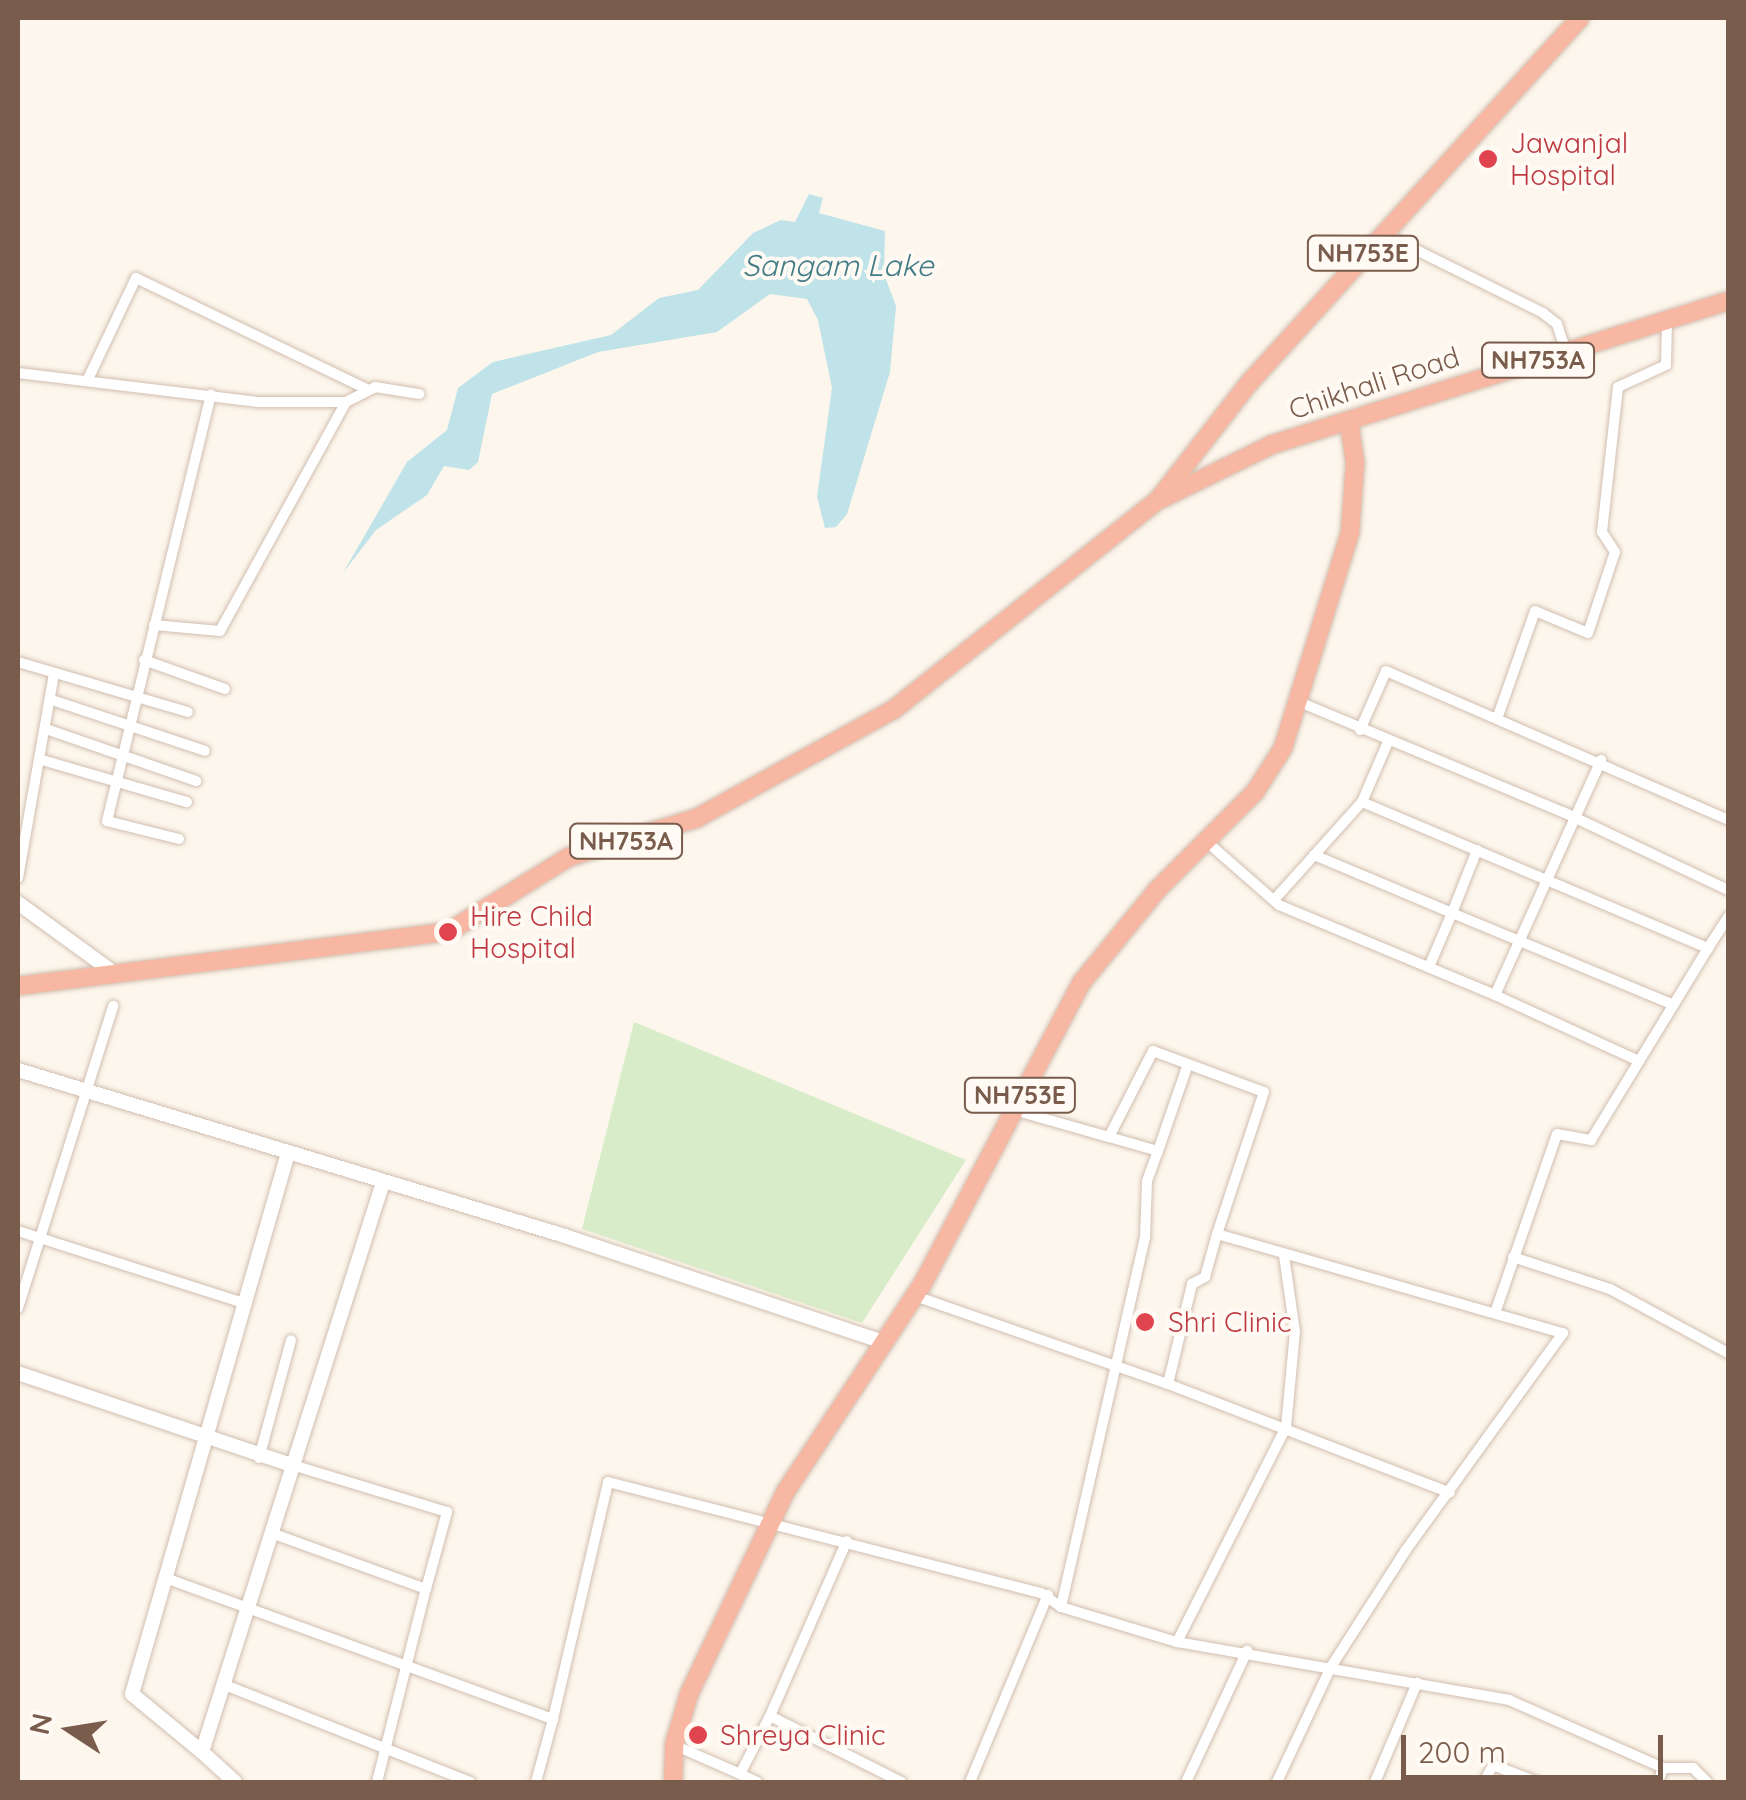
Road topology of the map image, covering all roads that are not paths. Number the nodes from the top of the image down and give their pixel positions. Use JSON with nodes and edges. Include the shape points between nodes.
{"nodes":[{"id":1,"x":1580,"y":18,"type":"edge"},
{"id":2,"x":1381,"y":233,"type":"junction"},
{"id":3,"x":1728,"y":301,"type":"edge"},
{"id":4,"x":1667,"y":320,"type":"junction"},
{"id":5,"x":1566,"y":351,"type":"junction"},
{"id":6,"x":18,"y":373,"type":"edge"},
{"id":7,"x":88,"y":379,"type":"junction"},
{"id":8,"x":367,"y":389,"type":"junction"},
{"id":9,"x":419,"y":394,"type":"dead end"},
{"id":10,"x":211,"y":395,"type":"junction"},
{"id":11,"x":346,"y":402,"type":"junction"},
{"id":12,"x":1349,"y":421,"type":"junction"},
{"id":13,"x":1158,"y":500,"type":"junction"},
{"id":14,"x":154,"y":625,"type":"junction"},
{"id":15,"x":144,"y":660,"type":"junction"},
{"id":16,"x":18,"y":662,"type":"edge"},
{"id":17,"x":54,"y":673,"type":"junction"},
{"id":18,"x":225,"y":689,"type":"dead end"},
{"id":19,"x":135,"y":693,"type":"junction"},
{"id":20,"x":52,"y":700,"type":"junction"},
{"id":21,"x":1297,"y":701,"type":"junction"},
{"id":22,"x":188,"y":712,"type":"dead end"},
{"id":23,"x":1498,"y":716,"type":"junction"},
{"id":24,"x":127,"y":722,"type":"junction"},
{"id":25,"x":46,"y":729,"type":"junction"},
{"id":26,"x":1360,"y":730,"type":"junction"},
{"id":27,"x":1388,"y":742,"type":"junction"},
{"id":28,"x":121,"y":750,"type":"junction"},
{"id":29,"x":205,"y":751,"type":"dead end"},
{"id":30,"x":42,"y":760,"type":"junction"},
{"id":31,"x":1600,"y":760,"type":"junction"},
{"id":32,"x":196,"y":781,"type":"dead end"},
{"id":33,"x":115,"y":782,"type":"junction"},
{"id":34,"x":187,"y":802,"type":"dead end"},
{"id":35,"x":1362,"y":802,"type":"junction"},
{"id":36,"x":1570,"y":815,"type":"junction"},
{"id":37,"x":1728,"y":820,"type":"edge"},
{"id":38,"x":179,"y":839,"type":"dead end"},
{"id":39,"x":1206,"y":842,"type":"junction"},
{"id":40,"x":1477,"y":850,"type":"junction"},
{"id":41,"x":1314,"y":855,"type":"junction"},
{"id":42,"x":18,"y":878,"type":"edge"},
{"id":43,"x":1547,"y":880,"type":"junction"},
{"id":44,"x":1728,"y":890,"type":"edge"},
{"id":45,"x":1274,"y":900,"type":"junction"},
{"id":46,"x":18,"y":903,"type":"edge"},
{"id":47,"x":1452,"y":913,"type":"junction"},
{"id":48,"x":1728,"y":917,"type":"edge"},
{"id":49,"x":1521,"y":940,"type":"junction"},
{"id":50,"x":1708,"y":948,"type":"junction"},
{"id":51,"x":1429,"y":967,"type":"junction"},
{"id":52,"x":110,"y":970,"type":"junction"},
{"id":53,"x":18,"y":986,"type":"edge"},
{"id":54,"x":1495,"y":996,"type":"junction"},
{"id":55,"x":1672,"y":1004,"type":"junction"},
{"id":56,"x":113,"y":1006,"type":"dead end"},
{"id":57,"x":1636,"y":1060,"type":"junction"},
{"id":58,"x":1188,"y":1064,"type":"junction"},
{"id":59,"x":18,"y":1070,"type":"edge"},
{"id":60,"x":88,"y":1092,"type":"junction"},
{"id":61,"x":1012,"y":1109,"type":"junction"},
{"id":62,"x":1109,"y":1137,"type":"junction"},
{"id":63,"x":1158,"y":1151,"type":"junction"},
{"id":64,"x":288,"y":1153,"type":"junction"},
{"id":65,"x":383,"y":1182,"type":"junction"},
{"id":66,"x":18,"y":1231,"type":"edge"},
{"id":67,"x":1217,"y":1234,"type":"junction"},
{"id":68,"x":40,"y":1238,"type":"junction"},
{"id":69,"x":1284,"y":1256,"type":"junction"},
{"id":70,"x":1513,"y":1258,"type":"junction"},
{"id":71,"x":915,"y":1296,"type":"junction"},
{"id":72,"x":246,"y":1304,"type":"junction"},
{"id":73,"x":18,"y":1308,"type":"edge"},
{"id":74,"x":1495,"y":1313,"type":"junction"},
{"id":75,"x":291,"y":1340,"type":"dead end"},
{"id":76,"x":884,"y":1342,"type":"junction"},
{"id":77,"x":1728,"y":1353,"type":"edge"},
{"id":78,"x":1116,"y":1366,"type":"junction"},
{"id":79,"x":18,"y":1373,"type":"edge"},
{"id":80,"x":1168,"y":1384,"type":"junction"},
{"id":81,"x":1286,"y":1428,"type":"junction"},
{"id":82,"x":205,"y":1441,"type":"junction"},
{"id":83,"x":259,"y":1458,"type":"junction"},
{"id":84,"x":292,"y":1465,"type":"junction"},
{"id":85,"x":1450,"y":1494,"type":"junction"},
{"id":86,"x":771,"y":1521,"type":"junction"},
{"id":87,"x":274,"y":1534,"type":"junction"},
{"id":88,"x":847,"y":1541,"type":"junction"},
{"id":89,"x":168,"y":1579,"type":"junction"},
{"id":90,"x":426,"y":1589,"type":"junction"},
{"id":91,"x":1048,"y":1595,"type":"junction"},
{"id":92,"x":1061,"y":1607,"type":"junction"},
{"id":93,"x":248,"y":1610,"type":"junction"},
{"id":94,"x":1178,"y":1642,"type":"junction"},
{"id":95,"x":1248,"y":1652,"type":"junction"},
{"id":96,"x":402,"y":1664,"type":"junction"},
{"id":97,"x":1331,"y":1667,"type":"junction"},
{"id":98,"x":1418,"y":1683,"type":"junction"},
{"id":99,"x":225,"y":1685,"type":"junction"},
{"id":100,"x":770,"y":1716,"type":"junction"},
{"id":101,"x":553,"y":1719,"type":"junction"},
{"id":102,"x":674,"y":1746,"type":"junction"},
{"id":103,"x":384,"y":1748,"type":"junction"},
{"id":104,"x":202,"y":1752,"type":"junction"},
{"id":105,"x":1663,"y":1768,"type":"junction"},
{"id":106,"x":740,"y":1774,"type":"junction"},
{"id":107,"x":235,"y":1782,"type":"edge"},
{"id":108,"x":376,"y":1782,"type":"edge"},
{"id":109,"x":470,"y":1782,"type":"edge"},
{"id":110,"x":536,"y":1782,"type":"edge"},
{"id":111,"x":673,"y":1782,"type":"edge"},
{"id":112,"x":757,"y":1782,"type":"edge"},
{"id":113,"x":900,"y":1782,"type":"edge"},
{"id":114,"x":970,"y":1782,"type":"edge"},
{"id":115,"x":1186,"y":1782,"type":"edge"},
{"id":116,"x":1277,"y":1782,"type":"edge"},
{"id":117,"x":1376,"y":1782,"type":"edge"},
{"id":118,"x":1484,"y":1782,"type":"edge"},
{"id":119,"x":1537,"y":1782,"type":"edge"},
{"id":120,"x":1658,"y":1782,"type":"edge"},
{"id":121,"x":1707,"y":1782,"type":"edge"}],
"edges":[{"from":1,"to":2,"type":"highway","number":"NH753E"},
{"from":2,"to":5,"type":"street","via":[[1544,314],[1557,324]]},
{"from":2,"to":13,"type":"highway","number":"NH753E","via":[[1250,382]]},
{"from":3,"to":4,"type":"highway","name":"Chikhali Road","number":"NH753A"},
{"from":4,"to":5,"type":"highway","name":"Chikhali Road","number":"NH753A"},
{"from":4,"to":23,"type":"street","via":[[1666,365],[1618,386],[1602,532],[1615,552],[1588,633],[1535,611]]},
{"from":5,"to":12,"type":"highway","name":"Chikhali Road","number":"NH753A"},
{"from":6,"to":7,"type":"street"},
{"from":7,"to":8,"type":"street","via":[[136,278]]},
{"from":7,"to":10,"type":"street"},
{"from":8,"to":9,"type":"street"},
{"from":8,"to":11,"type":"street"},
{"from":10,"to":11,"type":"street"},
{"from":10,"to":14,"type":"street"},
{"from":11,"to":14,"type":"street","via":[[225,626],[220,631]]},
{"from":12,"to":13,"type":"highway","name":"Chikhali Road","number":"NH753A","via":[[1271,445]]},
{"from":12,"to":21,"type":"highway","number":"NH753E","via":[[1355,462],[1350,533]]},
{"from":13,"to":52,"type":"highway","number":"NH753A","via":[[893,710],[698,818],[570,857],[448,932]]},
{"from":14,"to":15,"type":"street"},
{"from":15,"to":18,"type":"street"},
{"from":15,"to":19,"type":"street"},
{"from":16,"to":17,"type":"street"},
{"from":17,"to":19,"type":"street"},
{"from":17,"to":20,"type":"street"},
{"from":19,"to":22,"type":"street"},
{"from":19,"to":24,"type":"street"},
{"from":20,"to":24,"type":"street"},
{"from":20,"to":25,"type":"street"},
{"from":21,"to":26,"type":"street"},
{"from":21,"to":39,"type":"highway","number":"NH753E","via":[[1283,748],[1265,777]]},
{"from":23,"to":26,"type":"street","via":[[1386,671]]},
{"from":23,"to":31,"type":"street"},
{"from":24,"to":28,"type":"street"},
{"from":24,"to":29,"type":"street"},
{"from":25,"to":28,"type":"street"},
{"from":25,"to":30,"type":"street"},
{"from":26,"to":27,"type":"street"},
{"from":27,"to":35,"type":"street"},
{"from":27,"to":36,"type":"street"},
{"from":28,"to":32,"type":"street"},
{"from":28,"to":33,"type":"street"},
{"from":30,"to":33,"type":"street"},
{"from":30,"to":42,"type":"street"},
{"from":31,"to":36,"type":"street"},
{"from":31,"to":37,"type":"street"},
{"from":33,"to":34,"type":"street"},
{"from":33,"to":38,"type":"street","via":[[107,821]]},
{"from":35,"to":40,"type":"street"},
{"from":35,"to":41,"type":"street"},
{"from":36,"to":43,"type":"street"},
{"from":36,"to":44,"type":"street"},
{"from":39,"to":45,"type":"street"},
{"from":39,"to":61,"type":"highway","number":"NH753E","via":[[1082,982]]},
{"from":40,"to":43,"type":"street"},
{"from":40,"to":47,"type":"street"},
{"from":41,"to":45,"type":"street"},
{"from":41,"to":47,"type":"street"},
{"from":43,"to":49,"type":"street"},
{"from":43,"to":50,"type":"street"},
{"from":45,"to":51,"type":"street"},
{"from":46,"to":52,"type":"street"},
{"from":47,"to":49,"type":"street"},
{"from":47,"to":51,"type":"street"},
{"from":48,"to":50,"type":"street"},
{"from":49,"to":54,"type":"street"},
{"from":49,"to":55,"type":"street"},
{"from":50,"to":55,"type":"street"},
{"from":51,"to":54,"type":"street"},
{"from":52,"to":53,"type":"highway","number":"NH753A","via":[[93,980]]},
{"from":54,"to":57,"type":"street"},
{"from":55,"to":57,"type":"street"},
{"from":56,"to":60,"type":"street"},
{"from":57,"to":70,"type":"street","via":[[1592,1140],[1557,1134]]},
{"from":58,"to":62,"type":"street","via":[[1153,1051]]},
{"from":58,"to":63,"type":"street"},
{"from":58,"to":67,"type":"street","via":[[1264,1092]]},
{"from":59,"to":60,"type":"street"},
{"from":60,"to":64,"type":"street"},
{"from":60,"to":68,"type":"street"},
{"from":61,"to":62,"type":"street"},
{"from":61,"to":71,"type":"highway","number":"NH753E"},
{"from":62,"to":63,"type":"street"},
{"from":63,"to":78,"type":"street"},
{"from":64,"to":65,"type":"street"},
{"from":64,"to":72,"type":"street"},
{"from":65,"to":76,"type":"street"},
{"from":65,"to":84,"type":"street"},
{"from":66,"to":68,"type":"street"},
{"from":67,"to":69,"type":"street"},
{"from":67,"to":80,"type":"street","via":[[1204,1277],[1192,1284]]},
{"from":68,"to":72,"type":"street"},
{"from":68,"to":73,"type":"street"},
{"from":69,"to":74,"type":"street"},
{"from":69,"to":81,"type":"street","via":[[1295,1332]]},
{"from":70,"to":74,"type":"street"},
{"from":70,"to":77,"type":"street","via":[[1610,1289]]},
{"from":71,"to":76,"type":"highway","number":"NH753E"},
{"from":71,"to":78,"type":"street"},
{"from":72,"to":82,"type":"street"},
{"from":74,"to":85,"type":"street","via":[[1564,1333]]},
{"from":75,"to":83,"type":"street"},
{"from":76,"to":86,"type":"highway","number":"NH753E"},
{"from":78,"to":80,"type":"street"},
{"from":78,"to":92,"type":"street"},
{"from":79,"to":82,"type":"street"},
{"from":80,"to":81,"type":"street"},
{"from":81,"to":85,"type":"street"},
{"from":81,"to":94,"type":"street"},
{"from":82,"to":83,"type":"street"},
{"from":82,"to":89,"type":"street"},
{"from":83,"to":84,"type":"street"},
{"from":84,"to":87,"type":"street"},
{"from":84,"to":90,"type":"street","via":[[446,1512]]},
{"from":85,"to":97,"type":"street"},
{"from":86,"to":88,"type":"street"},
{"from":86,"to":101,"type":"street","via":[[608,1482]]},
{"from":86,"to":102,"type":"highway","number":"NH753E","via":[[689,1694]]},
{"from":87,"to":90,"type":"street"},
{"from":87,"to":93,"type":"street"},
{"from":88,"to":91,"type":"street"},
{"from":88,"to":100,"type":"street"},
{"from":89,"to":93,"type":"street"},
{"from":89,"to":104,"type":"street","via":[[132,1694]]},
{"from":90,"to":96,"type":"street"},
{"from":91,"to":92,"type":"street"},
{"from":91,"to":114,"type":"street"},
{"from":92,"to":94,"type":"street"},
{"from":93,"to":96,"type":"street"},
{"from":93,"to":99,"type":"street"},
{"from":94,"to":95,"type":"street"},
{"from":95,"to":97,"type":"street"},
{"from":95,"to":115,"type":"street"},
{"from":96,"to":101,"type":"street"},
{"from":96,"to":103,"type":"street"},
{"from":97,"to":98,"type":"street"},
{"from":97,"to":116,"type":"street"},
{"from":98,"to":105,"type":"street","via":[[1510,1700]]},
{"from":98,"to":117,"type":"street"},
{"from":99,"to":103,"type":"street"},
{"from":99,"to":104,"type":"street"},
{"from":100,"to":106,"type":"street"},
{"from":100,"to":113,"type":"street"},
{"from":101,"to":110,"type":"street"},
{"from":102,"to":106,"type":"street"},
{"from":102,"to":111,"type":"highway","number":"NH753E"},
{"from":103,"to":108,"type":"street"},
{"from":103,"to":109,"type":"street"},
{"from":104,"to":107,"type":"street"},
{"from":105,"to":120,"type":"street"},
{"from":105,"to":121,"type":"street","via":[[1693,1768]]},
{"from":106,"to":112,"type":"street"},
{"from":118,"to":119,"type":"street","via":[[1493,1766]]}]}
